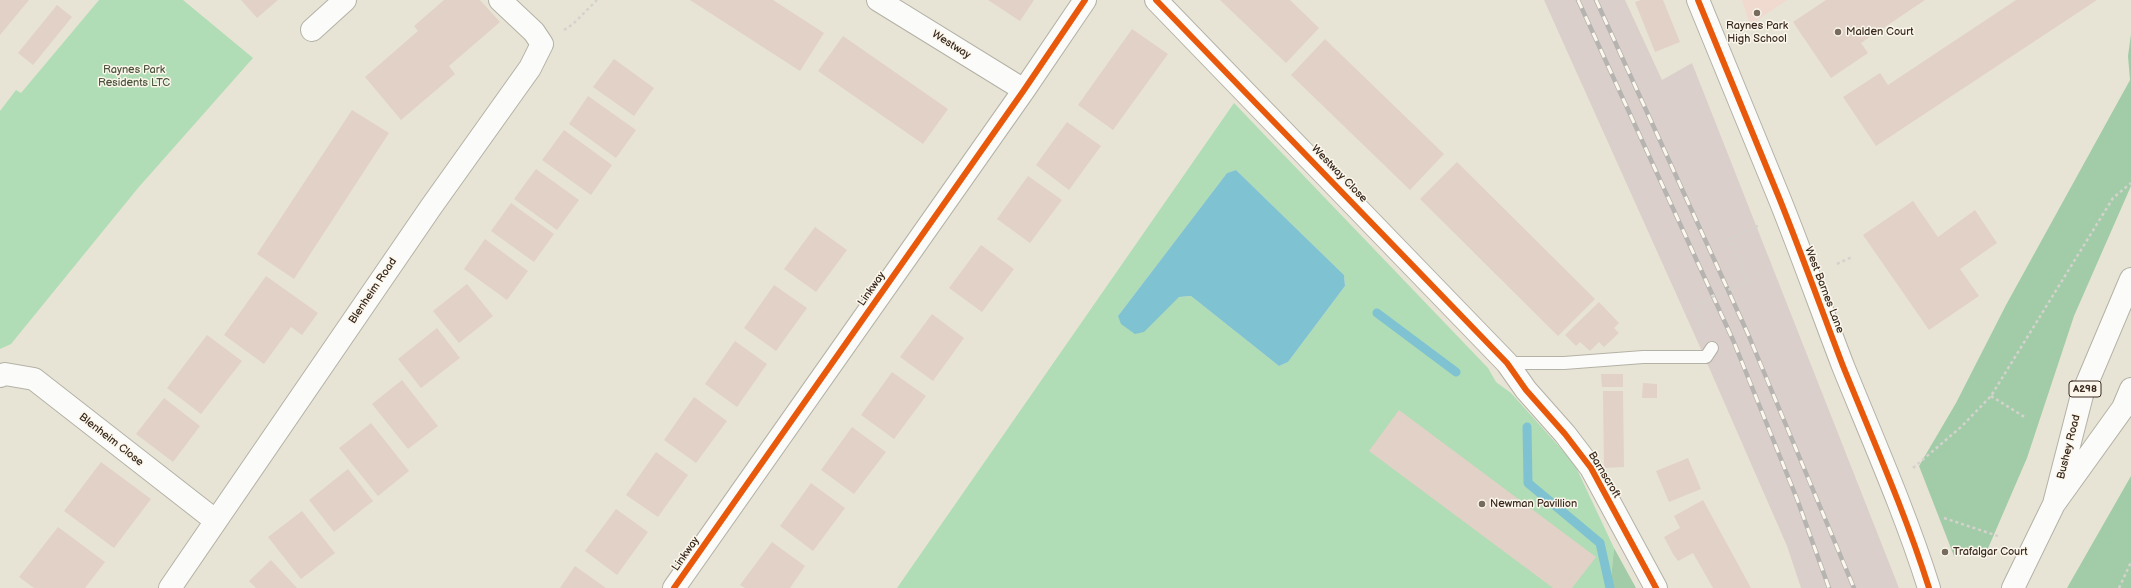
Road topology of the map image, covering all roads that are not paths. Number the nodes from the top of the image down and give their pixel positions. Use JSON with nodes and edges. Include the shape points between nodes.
{"nodes":[{"id":1,"x":345,"y":0,"type":"edge"},
{"id":2,"x":500,"y":0,"type":"edge"},
{"id":3,"x":878,"y":0,"type":"edge"},
{"id":4,"x":1085,"y":0,"type":"edge"},
{"id":5,"x":1156,"y":0,"type":"edge"},
{"id":6,"x":1698,"y":0,"type":"edge"},
{"id":7,"x":312,"y":30,"type":"dead end"},
{"id":8,"x":1024,"y":90,"type":"junction"},
{"id":9,"x":2131,"y":279,"type":"edge"},
{"id":10,"x":1712,"y":348,"type":"road end"},
{"id":11,"x":1507,"y":363,"type":"junction"},
{"id":12,"x":0,"y":376,"type":"edge"},
{"id":13,"x":2131,"y":389,"type":"edge"},
{"id":14,"x":2054,"y":504,"type":"junction"},
{"id":15,"x":216,"y":521,"type":"junction"},
{"id":16,"x":170,"y":588,"type":"edge"},
{"id":17,"x":674,"y":588,"type":"edge"},
{"id":18,"x":1656,"y":588,"type":"edge"},
{"id":19,"x":1929,"y":588,"type":"edge"},
{"id":20,"x":2013,"y":588,"type":"edge"}],
"edges":[{"from":1,"to":7,"type":"street"},
{"from":2,"to":15,"type":"street","name":"Blenheim Road","via":[[534,32],[542,44],[530,68],[431,207]]},
{"from":3,"to":8,"type":"street","name":"Westway"},
{"from":4,"to":8,"type":"street","name":"Linkway"},
{"from":5,"to":11,"type":"street","name":"Westway Close"},
{"from":6,"to":19,"type":"street","name":"West Barnes Lane","via":[[1780,200],[1858,402],[1881,453],[1912,534]]},
{"from":8,"to":17,"type":"street","name":"Linkway"},
{"from":9,"to":14,"type":"street","name":"Bushey Road","number":"A298","via":[[2082,394]]},
{"from":10,"to":11,"type":"lane","via":[[1706,357]]},
{"from":11,"to":18,"type":"street","name":"Barnscroft","via":[[1526,390],[1591,468]]},
{"from":12,"to":15,"type":"street","name":"Blenheim Close","via":[[5,374],[34,379]]},
{"from":13,"to":14,"type":"street","name":"Bushey Road","number":"A298","via":[[2123,408]]},
{"from":14,"to":20,"type":"street","name":"Bushey Road","number":"A298"},
{"from":15,"to":16,"type":"street","name":"Blenheim Road"}]}
